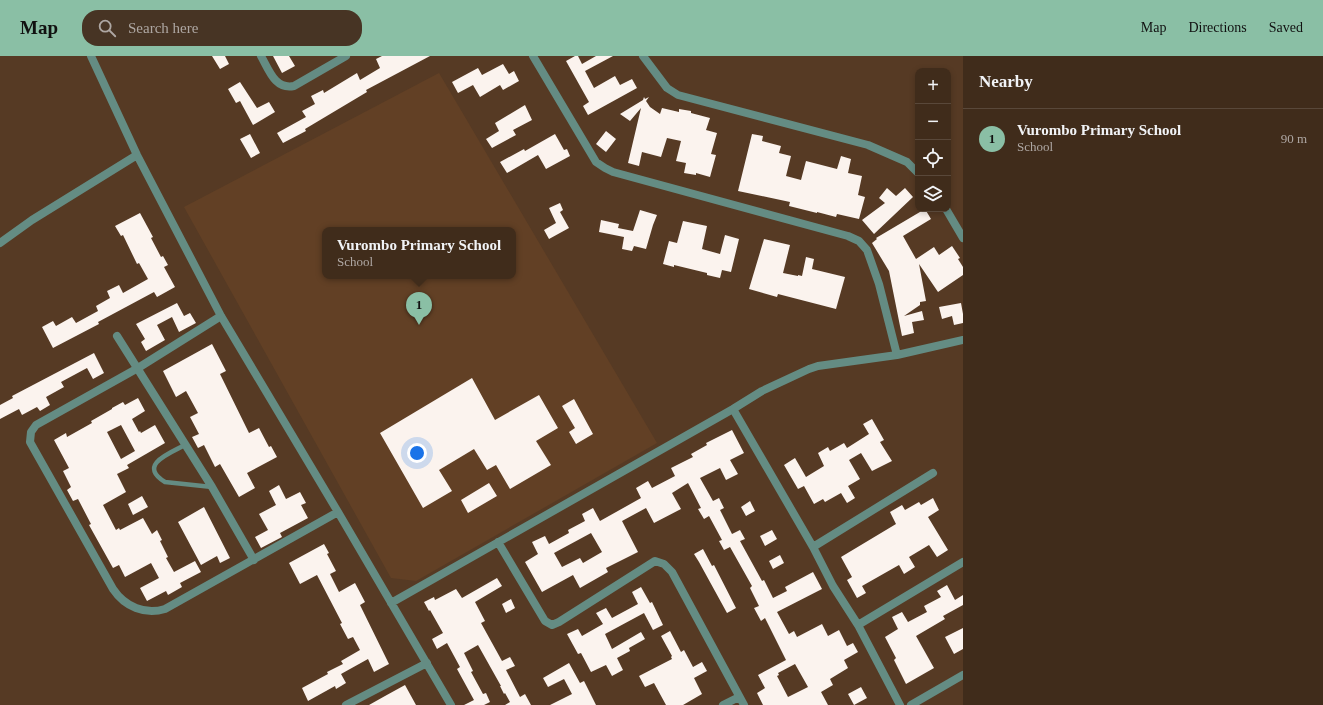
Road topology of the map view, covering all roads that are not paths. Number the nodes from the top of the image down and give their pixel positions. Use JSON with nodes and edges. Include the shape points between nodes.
{"nodes":[{"id":1,"x":91,"y":56,"type":"edge"},
{"id":2,"x":261,"y":56,"type":"edge"},
{"id":3,"x":346,"y":56,"type":"edge"},
{"id":4,"x":533,"y":56,"type":"edge"},
{"id":5,"x":642,"y":56,"type":"edge"},
{"id":6,"x":137,"y":155,"type":"junction"},
{"id":7,"x":915,"y":170,"type":"edge"},
{"id":8,"x":948,"y":212,"type":"edge"},
{"id":9,"x":963,"y":238,"type":"edge"},
{"id":10,"x":0,"y":243,"type":"edge"},
{"id":11,"x":221,"y":316,"type":"junction"},
{"id":12,"x":117,"y":336,"type":"dead end"},
{"id":13,"x":963,"y":340,"type":"edge"},
{"id":14,"x":898,"y":355,"type":"junction"},
{"id":15,"x":138,"y":368,"type":"junction"},
{"id":16,"x":733,"y":409,"type":"junction"},
{"id":17,"x":185,"y":445,"type":"junction"},
{"id":18,"x":933,"y":473,"type":"dead end"},
{"id":19,"x":212,"y":487,"type":"junction"},
{"id":20,"x":338,"y":512,"type":"junction"},
{"id":21,"x":498,"y":542,"type":"junction"},
{"id":22,"x":812,"y":547,"type":"junction"},
{"id":23,"x":254,"y":560,"type":"junction"},
{"id":24,"x":963,"y":562,"type":"edge"},
{"id":25,"x":391,"y":603,"type":"junction"},
{"id":26,"x":858,"y":625,"type":"junction"},
{"id":27,"x":427,"y":663,"type":"junction"},
{"id":28,"x":963,"y":675,"type":"edge"},
{"id":29,"x":739,"y":697,"type":"junction"},
{"id":30,"x":346,"y":705,"type":"edge"},
{"id":31,"x":450,"y":705,"type":"edge"},
{"id":32,"x":723,"y":705,"type":"edge"},
{"id":33,"x":744,"y":705,"type":"edge"},
{"id":34,"x":900,"y":705,"type":"edge"},
{"id":35,"x":911,"y":705,"type":"edge"}],
"edges":[{"from":1,"to":6,"type":"street"},
{"from":2,"to":3,"type":"street","via":[[274,79],[287,88]]},
{"from":4,"to":14,"type":"street","via":[[596,162],[605,168],[859,241],[867,250],[880,284]]},
{"from":5,"to":7,"type":"street","via":[[667,88],[678,95],[868,145],[907,162]]},
{"from":6,"to":10,"type":"street","via":[[32,220]]},
{"from":6,"to":11,"type":"street"},
{"from":8,"to":9,"type":"street"},
{"from":11,"to":15,"type":"street"},
{"from":11,"to":20,"type":"street"},
{"from":12,"to":15,"type":"street"},
{"from":13,"to":14,"type":"street"},
{"from":14,"to":16,"type":"street","via":[[814,367],[762,391]]},
{"from":15,"to":17,"type":"street"},
{"from":15,"to":23,"type":"street","via":[[36,425],[30,437],[30,442],[113,590],[125,602],[141,610],[156,612]]},
{"from":16,"to":21,"type":"street"},
{"from":16,"to":22,"type":"street"},
{"from":17,"to":19,"type":"street"},
{"from":17,"to":19,"type":"lane","via":[[154,464],[160,479],[165,482]]},
{"from":18,"to":22,"type":"street"},
{"from":19,"to":23,"type":"street"},
{"from":20,"to":23,"type":"street"},
{"from":20,"to":25,"type":"street"},
{"from":21,"to":25,"type":"street"},
{"from":21,"to":29,"type":"street","via":[[545,621],[552,625],[655,561],[664,564],[672,572]]},
{"from":22,"to":26,"type":"street"},
{"from":24,"to":26,"type":"street"},
{"from":25,"to":27,"type":"street"},
{"from":26,"to":34,"type":"street"},
{"from":27,"to":30,"type":"street"},
{"from":27,"to":31,"type":"street"},
{"from":28,"to":35,"type":"street"},
{"from":29,"to":32,"type":"street"},
{"from":29,"to":33,"type":"street"}]}
